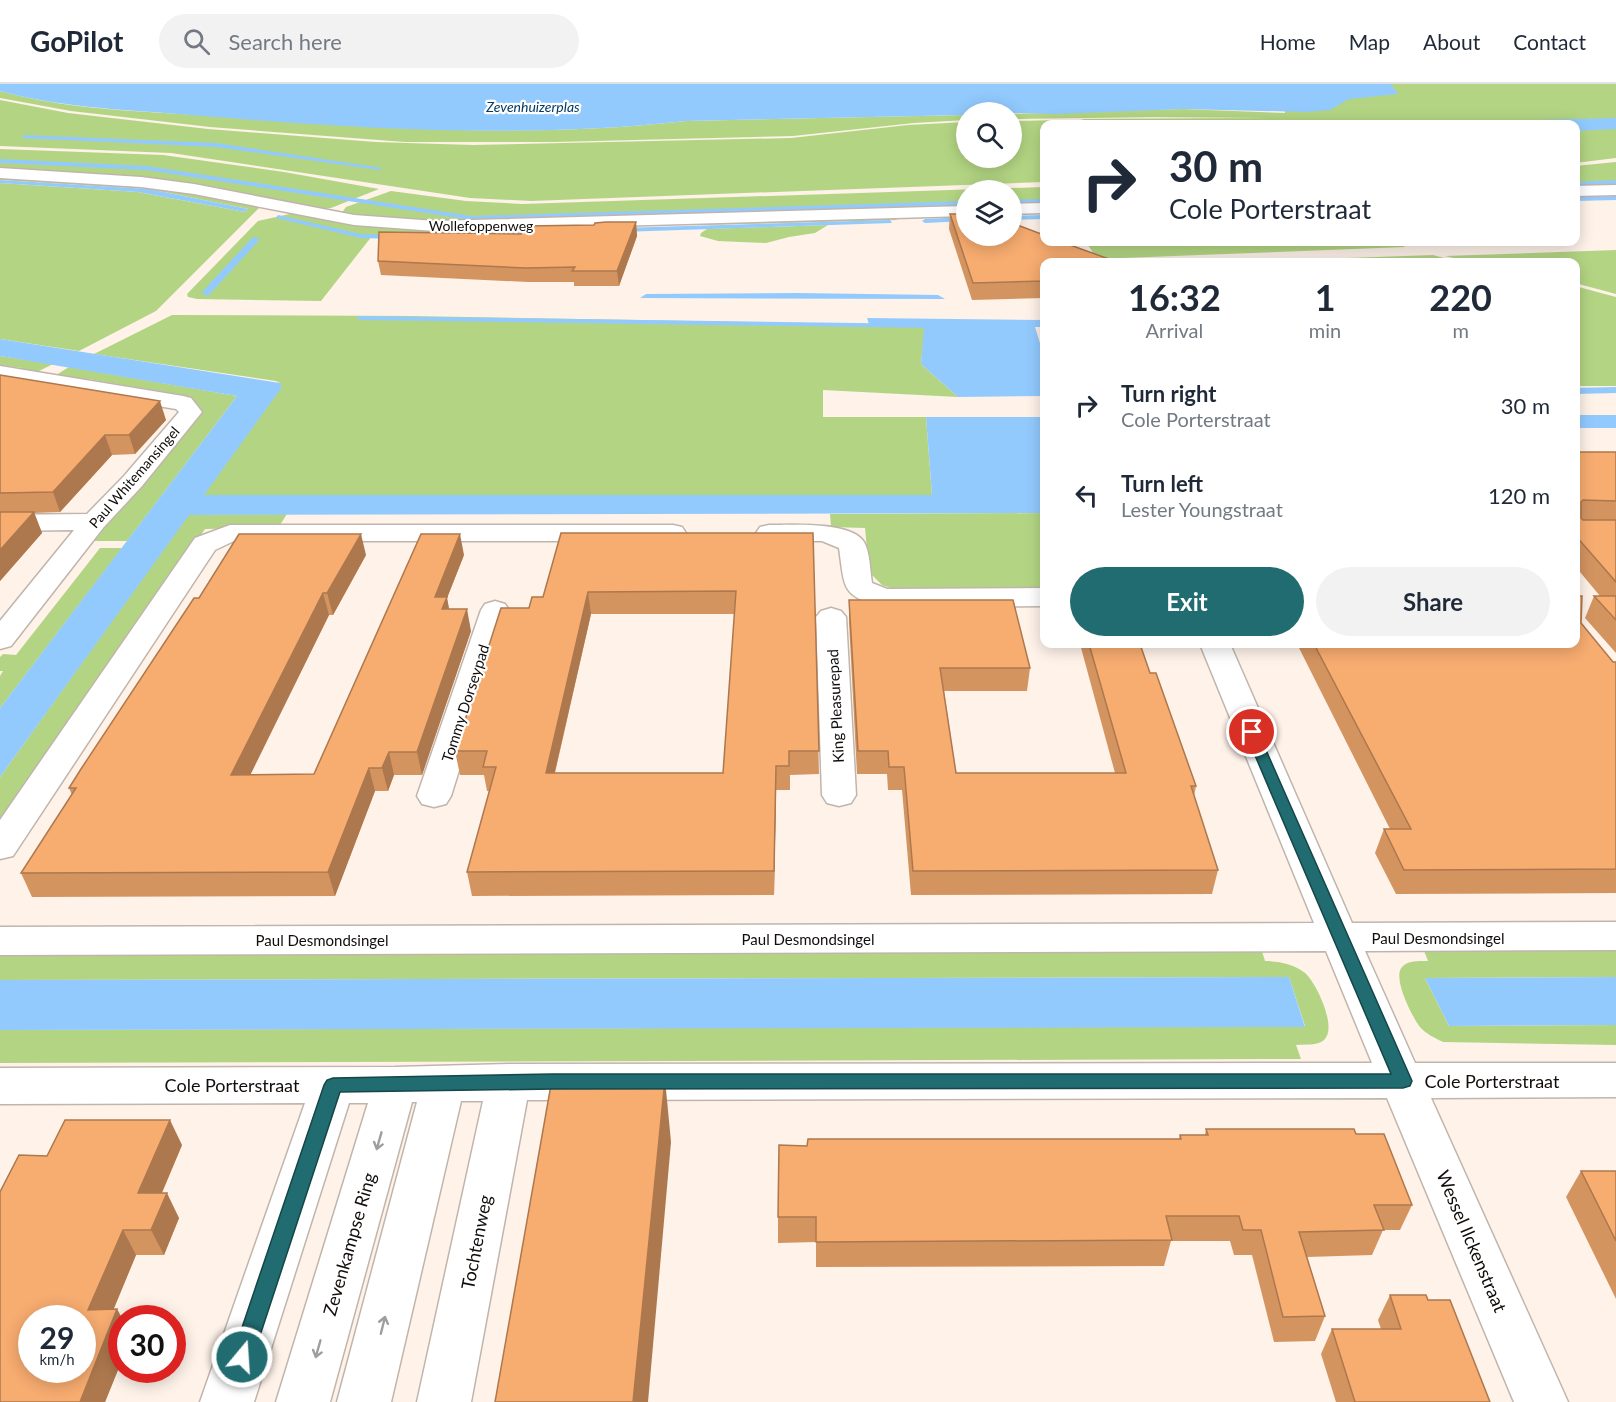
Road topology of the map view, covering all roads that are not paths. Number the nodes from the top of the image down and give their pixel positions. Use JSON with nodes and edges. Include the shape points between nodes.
{"nodes":[{"id":1,"x":0,"y":173,"type":"edge"},
{"id":2,"x":1616,"y":190,"type":"edge"},
{"id":3,"x":1580,"y":191,"type":"edge"},
{"id":4,"x":1040,"y":208,"type":"edge"},
{"id":5,"x":1022,"y":209,"type":"edge"},
{"id":6,"x":956,"y":211,"type":"edge"},
{"id":7,"x":0,"y":373,"type":"edge"},
{"id":8,"x":94,"y":522,"type":"junction"},
{"id":9,"x":0,"y":523,"type":"edge"},
{"id":10,"x":697,"y":533,"type":"edge"},
{"id":11,"x":743,"y":533,"type":"edge"},
{"id":12,"x":1040,"y":597,"type":"edge"},
{"id":13,"x":495,"y":610,"type":"dead end"},
{"id":14,"x":831,"y":617,"type":"dead end"},
{"id":15,"x":0,"y":640,"type":"edge"},
{"id":16,"x":1217,"y":648,"type":"edge"},
{"id":17,"x":839,"y":795,"type":"dead end"},
{"id":18,"x":434,"y":796,"type":"dead end"},
{"id":19,"x":0,"y":847,"type":"edge"},
{"id":20,"x":1616,"y":936,"type":"edge"},
{"id":21,"x":1340,"y":939,"type":"junction"},
{"id":22,"x":0,"y":941,"type":"edge"},
{"id":23,"x":1616,"y":1080,"type":"edge"},
{"id":24,"x":1403,"y":1081,"type":"junction"},
{"id":25,"x":509,"y":1082,"type":"junction"},
{"id":26,"x":444,"y":1083,"type":"junction"},
{"id":27,"x":333,"y":1085,"type":"junction"},
{"id":28,"x":395,"y":1085,"type":"junction"},
{"id":29,"x":0,"y":1086,"type":"edge"},
{"id":30,"x":227,"y":1402,"type":"edge"},
{"id":31,"x":303,"y":1402,"type":"edge"},
{"id":32,"x":364,"y":1402,"type":"edge"},
{"id":33,"x":444,"y":1402,"type":"edge"},
{"id":34,"x":1541,"y":1402,"type":"edge"}],
"edges":[{"from":1,"to":6,"type":"street","name":"Wollefoppenweg","via":[[141,182],[354,220],[435,226]]},
{"from":2,"to":3,"type":"street"},
{"from":4,"to":5,"type":"street"},
{"from":7,"to":8,"type":"street","name":"Paul Whitemansingel","via":[[183,403],[190,412]]},
{"from":8,"to":9,"type":"street"},
{"from":8,"to":15,"type":"street","name":"Paul Whitemansingel"},
{"from":10,"to":19,"type":"street","via":[[230,533],[213,540],[205,544]]},
{"from":11,"to":12,"type":"street","via":[[825,533],[852,544],[859,587],[884,598]]},
{"from":13,"to":18,"type":"street","name":"Tommy Dorseypad"},
{"from":14,"to":17,"type":"street","name":"King Pleasurepad"},
{"from":16,"to":21,"type":"street","name":"Wessel Ilckenstraat"},
{"from":20,"to":21,"type":"street","name":"Paul Desmondsingel"},
{"from":21,"to":22,"type":"street","name":"Paul Desmondsingel"},
{"from":21,"to":24,"type":"street","name":"Wessel Ilckenstraat"},
{"from":23,"to":24,"type":"street","name":"Cole Porterstraat"},
{"from":24,"to":25,"type":"street","name":"Cole Porterstraat"},
{"from":24,"to":34,"type":"street","name":"Wessel Ilckenstraat"},
{"from":25,"to":26,"type":"street","name":"Cole Porterstraat"},
{"from":25,"to":33,"type":"street","name":"Tochtenweg"},
{"from":26,"to":28,"type":"street","name":"Cole Porterstraat"},
{"from":32,"to":26,"type":"street","one_way":true},
{"from":27,"to":28,"type":"street","name":"Cole Porterstraat"},
{"from":27,"to":29,"type":"street","name":"Cole Porterstraat"},
{"from":27,"to":30,"type":"street"},
{"from":28,"to":31,"type":"street","name":"Zevenkampse Ring","one_way":true}]}
